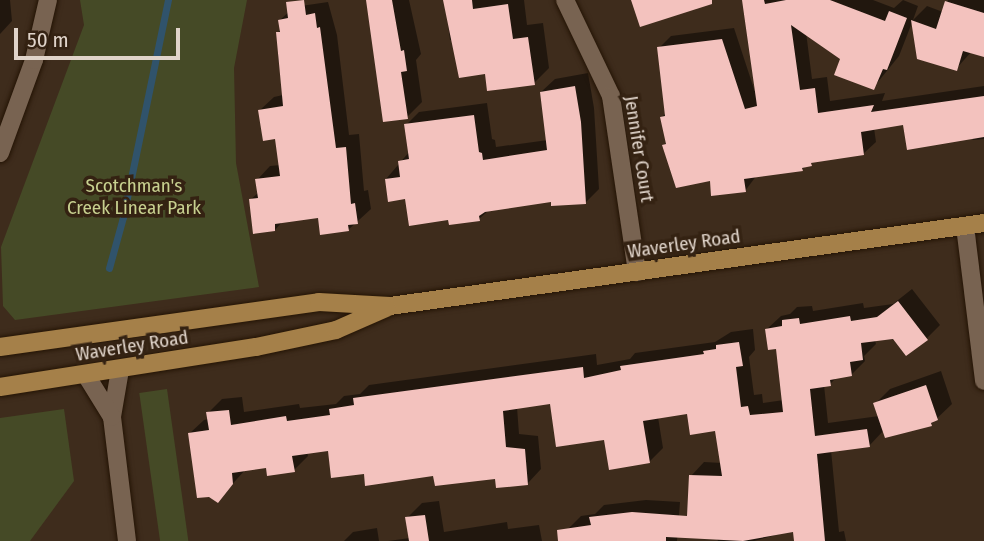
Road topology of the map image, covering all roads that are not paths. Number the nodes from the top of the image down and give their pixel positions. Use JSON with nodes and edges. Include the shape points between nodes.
{"nodes":[{"id":1,"x":48,"y":0,"type":"edge"},
{"id":2,"x":565,"y":0,"type":"edge"},
{"id":3,"x":0,"y":153,"type":"edge"},
{"id":4,"x":984,"y":223,"type":"edge"},
{"id":5,"x":965,"y":226,"type":"junction"},
{"id":6,"x":637,"y":272,"type":"junction"},
{"id":7,"x":390,"y":306,"type":"junction"},
{"id":8,"x":0,"y":347,"type":"edge"},
{"id":9,"x":120,"y":370,"type":"junction"},
{"id":10,"x":86,"y":375,"type":"junction"},
{"id":11,"x":984,"y":381,"type":"edge"},
{"id":12,"x":0,"y":387,"type":"edge"},
{"id":13,"x":111,"y":417,"type":"junction"},
{"id":14,"x":127,"y":541,"type":"edge"}],
"edges":[{"from":1,"to":3,"type":"street","via":[[34,60]]},
{"from":2,"to":6,"type":"street","name":"Jennifer Court","via":[[611,96]]},
{"from":4,"to":5,"type":"main road","name":"Waverley Road"},
{"from":5,"to":6,"type":"main road","name":"Waverley Road"},
{"from":5,"to":11,"type":"street"},
{"from":6,"to":7,"type":"main road","name":"Waverley Road"},
{"from":7,"to":8,"type":"main road","name":"Waverley Road","via":[[319,302]]},
{"from":7,"to":9,"type":"main road","name":"Waverley Road","via":[[336,330]]},
{"from":9,"to":10,"type":"main road","name":"Waverley Road"},
{"from":9,"to":13,"type":"street"},
{"from":10,"to":12,"type":"main road","name":"Waverley Road"},
{"from":10,"to":13,"type":"street"},
{"from":13,"to":14,"type":"street"}]}
